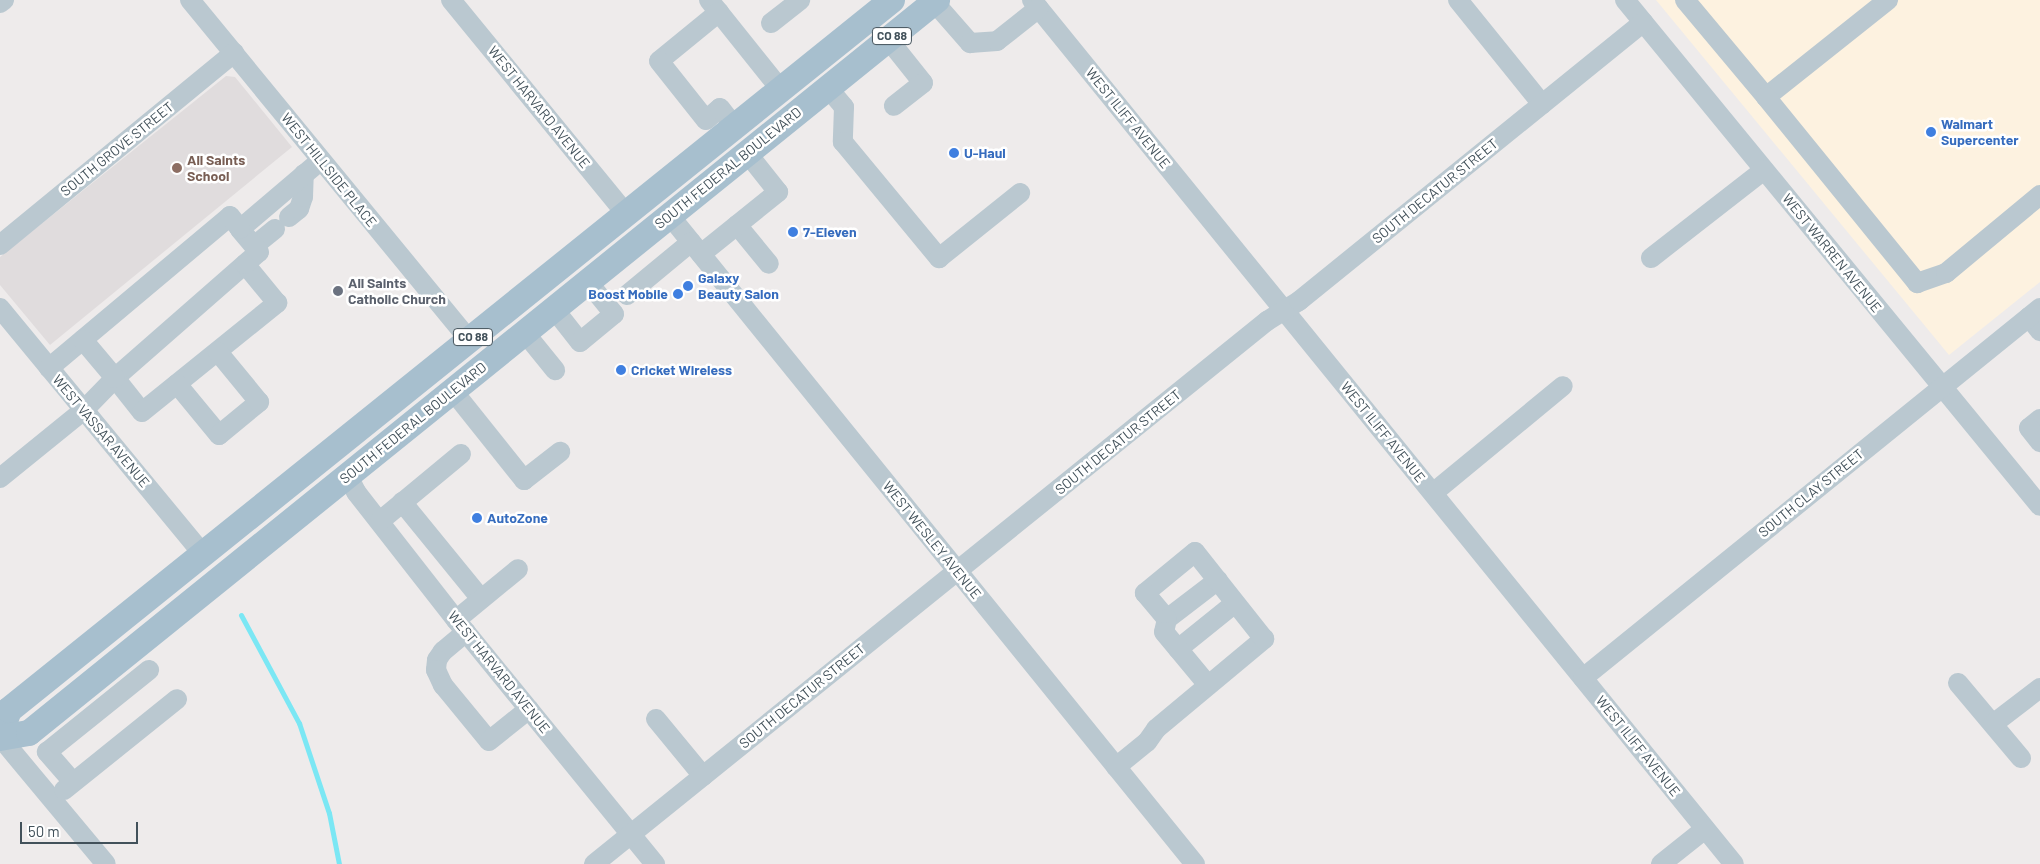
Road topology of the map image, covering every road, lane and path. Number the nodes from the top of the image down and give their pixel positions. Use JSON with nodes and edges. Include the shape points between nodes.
{"nodes":[{"id":1,"x":4,"y":0,"type":"edge"},
{"id":2,"x":190,"y":0,"type":"edge"},
{"id":3,"x":451,"y":0,"type":"edge"},
{"id":4,"x":800,"y":0,"type":"edge"},
{"id":5,"x":1458,"y":0,"type":"edge"},
{"id":6,"x":1625,"y":0,"type":"edge"},
{"id":7,"x":1685,"y":0,"type":"edge"},
{"id":8,"x":1888,"y":0,"type":"edge"},
{"id":9,"x":936,"y":1,"type":"edge"},
{"id":10,"x":0,"y":3,"type":"edge"},
{"id":11,"x":878,"y":4,"type":"edge"},
{"id":12,"x":1036,"y":4,"type":"edge"},
{"id":13,"x":714,"y":6,"type":"edge"},
{"id":14,"x":1643,"y":22,"type":"junction"},
{"id":15,"x":771,"y":23,"type":"dead end"},
{"id":16,"x":888,"y":39,"type":"junction"},
{"id":17,"x":234,"y":53,"type":"junction"},
{"id":18,"x":828,"y":88,"type":"junction"},
{"id":19,"x":781,"y":90,"type":"junction"},
{"id":20,"x":1766,"y":98,"type":"junction"},
{"id":21,"x":1542,"y":104,"type":"junction"},
{"id":22,"x":894,"y":106,"type":"dead end"},
{"id":23,"x":735,"y":126,"type":"junction"},
{"id":24,"x":747,"y":153,"type":"junction"},
{"id":25,"x":321,"y":160,"type":"junction"},
{"id":26,"x":1764,"y":170,"type":"junction"},
{"id":27,"x":304,"y":174,"type":"junction"},
{"id":28,"x":1020,"y":193,"type":"dead end"},
{"id":29,"x":2040,"y":195,"type":"edge"},
{"id":30,"x":626,"y":214,"type":"junction"},
{"id":31,"x":670,"y":216,"type":"junction"},
{"id":32,"x":737,"y":225,"type":"junction"},
{"id":33,"x":240,"y":229,"type":"junction"},
{"id":34,"x":0,"y":245,"type":"edge"},
{"id":35,"x":696,"y":248,"type":"junction"},
{"id":36,"x":250,"y":255,"type":"junction"},
{"id":37,"x":1651,"y":258,"type":"dead end"},
{"id":38,"x":769,"y":264,"type":"dead end"},
{"id":39,"x":588,"y":282,"type":"junction"},
{"id":40,"x":627,"y":295,"type":"dead end"},
{"id":41,"x":0,"y":308,"type":"edge"},
{"id":42,"x":554,"y":309,"type":"junction"},
{"id":43,"x":1284,"y":310,"type":"junction"},
{"id":44,"x":2036,"y":319,"type":"edge"},
{"id":45,"x":529,"y":330,"type":"junction"},
{"id":46,"x":83,"y":340,"type":"junction"},
{"id":47,"x":469,"y":340,"type":"junction"},
{"id":48,"x":218,"y":352,"type":"junction"},
{"id":49,"x":49,"y":368,"type":"junction"},
{"id":50,"x":555,"y":370,"type":"dead end"},
{"id":51,"x":115,"y":378,"type":"junction"},
{"id":52,"x":177,"y":384,"type":"junction"},
{"id":53,"x":412,"y":386,"type":"junction"},
{"id":54,"x":1562,"y":386,"type":"dead end"},
{"id":55,"x":1943,"y":387,"type":"junction"},
{"id":56,"x":453,"y":391,"type":"junction"},
{"id":57,"x":84,"y":410,"type":"junction"},
{"id":58,"x":2040,"y":419,"type":"edge"},
{"id":59,"x":2040,"y":442,"type":"edge"},
{"id":60,"x":560,"y":452,"type":"dead end"},
{"id":61,"x":460,"y":454,"type":"dead end"},
{"id":62,"x":348,"y":476,"type":"junction"},
{"id":63,"x":0,"y":478,"type":"edge"},
{"id":64,"x":1433,"y":493,"type":"junction"},
{"id":65,"x":402,"y":502,"type":"junction"},
{"id":66,"x":2040,"y":506,"type":"edge"},
{"id":67,"x":380,"y":521,"type":"junction"},
{"id":68,"x":203,"y":554,"type":"junction"},
{"id":69,"x":518,"y":569,"type":"dead end"},
{"id":70,"x":957,"y":571,"type":"junction"},
{"id":71,"x":1218,"y":580,"type":"junction"},
{"id":72,"x":481,"y":599,"type":"junction"},
{"id":73,"x":1236,"y":602,"type":"junction"},
{"id":74,"x":1167,"y":619,"type":"junction"},
{"id":75,"x":461,"y":626,"type":"junction"},
{"id":76,"x":1178,"y":649,"type":"junction"},
{"id":77,"x":108,"y":669,"type":"junction"},
{"id":78,"x":149,"y":670,"type":"dead end"},
{"id":79,"x":1583,"y":678,"type":"junction"},
{"id":80,"x":1958,"y":683,"type":"dead end"},
{"id":81,"x":1208,"y":685,"type":"junction"},
{"id":82,"x":2040,"y":688,"type":"edge"},
{"id":83,"x":123,"y":691,"type":"junction"},
{"id":84,"x":72,"y":698,"type":"junction"},
{"id":85,"x":177,"y":698,"type":"dead end"},
{"id":86,"x":529,"y":709,"type":"junction"},
{"id":87,"x":89,"y":718,"type":"junction"},
{"id":88,"x":656,"y":719,"type":"dead end"},
{"id":89,"x":1993,"y":724,"type":"junction"},
{"id":90,"x":0,"y":738,"type":"edge"},
{"id":91,"x":2021,"y":758,"type":"dead end"},
{"id":92,"x":1116,"y":767,"type":"junction"},
{"id":93,"x":703,"y":776,"type":"junction"},
{"id":94,"x":73,"y":782,"type":"junction"},
{"id":95,"x":53,"y":799,"type":"junction"},
{"id":96,"x":1705,"y":829,"type":"junction"},
{"id":97,"x":631,"y":834,"type":"junction"},
{"id":98,"x":106,"y":864,"type":"edge"},
{"id":99,"x":594,"y":864,"type":"edge"},
{"id":100,"x":654,"y":864,"type":"edge"},
{"id":101,"x":1194,"y":864,"type":"edge"},
{"id":102,"x":1661,"y":864,"type":"edge"},
{"id":103,"x":1734,"y":864,"type":"edge"}],
"edges":[{"from":1,"to":10,"type":"street"},
{"from":2,"to":17,"type":"street","name":"WEST HILLSIDE PLACE"},
{"from":3,"to":30,"type":"street","name":"WEST HARVARD AVENUE"},
{"from":4,"to":15,"type":"street"},
{"from":5,"to":21,"type":"street"},
{"from":6,"to":14,"type":"street","name":"WEST WARREN AVENUE"},
{"from":7,"to":20,"type":"street"},
{"from":8,"to":20,"type":"street"},
{"from":9,"to":12,"type":"street","via":[[970,43],[997,41]]},
{"from":9,"to":16,"type":"main road","name":"SOUTH FEDERAL BOULEVARD","number":"CO 88"},
{"from":11,"to":19,"type":"main road","name":"SOUTH FEDERAL BOULEVARD","number":"CO 88"},
{"from":12,"to":43,"type":"street","name":"WEST ILIFF AVENUE"},
{"from":13,"to":19,"type":"street"},
{"from":13,"to":23,"type":"street","via":[[659,61],[706,120],[720,108]]},
{"from":14,"to":21,"type":"street","name":"SOUTH DECATUR STREET"},
{"from":14,"to":26,"type":"street","name":"WEST WARREN AVENUE"},
{"from":16,"to":18,"type":"main road","name":"SOUTH FEDERAL BOULEVARD","number":"CO 88"},
{"from":16,"to":22,"type":"street","via":[[923,83]]},
{"from":17,"to":25,"type":"street","name":"WEST HILLSIDE PLACE"},
{"from":17,"to":34,"type":"street","name":"SOUTH GROVE STREET"},
{"from":18,"to":24,"type":"main road","name":"SOUTH FEDERAL BOULEVARD","number":"CO 88"},
{"from":18,"to":28,"type":"street","via":[[844,107],[843,142],[939,258]]},
{"from":19,"to":23,"type":"main road","name":"SOUTH FEDERAL BOULEVARD","number":"CO 88"},
{"from":19,"to":31,"type":"main road","via":[[762,119],[669,198]]},
{"from":20,"to":29,"type":"street","via":[[1917,283],[1946,273]]},
{"from":21,"to":43,"type":"street","name":"SOUTH DECATUR STREET"},
{"from":23,"to":30,"type":"main road","name":"SOUTH FEDERAL BOULEVARD","number":"CO 88"},
{"from":24,"to":31,"type":"main road","name":"SOUTH FEDERAL BOULEVARD","number":"CO 88"},
{"from":24,"to":32,"type":"street","via":[[778,192]]},
{"from":25,"to":27,"type":"street"},
{"from":25,"to":47,"type":"street","name":"WEST HILLSIDE PLACE"},
{"from":26,"to":37,"type":"street"},
{"from":26,"to":55,"type":"street","name":"WEST WARREN AVENUE"},
{"from":27,"to":33,"type":"street"},
{"from":27,"to":36,"type":"street","via":[[304,197],[299,209]]},
{"from":30,"to":45,"type":"main road","via":[[629,229],[624,238],[557,295]]},
{"from":30,"to":47,"type":"main road","name":"SOUTH FEDERAL BOULEVARD","number":"CO 88"},
{"from":31,"to":35,"type":"street","name":"WEST WESLEY AVENUE"},
{"from":31,"to":39,"type":"main road","name":"SOUTH FEDERAL BOULEVARD","number":"CO 88"},
{"from":32,"to":35,"type":"street"},
{"from":32,"to":38,"type":"street"},
{"from":33,"to":36,"type":"street"},
{"from":33,"to":46,"type":"street","via":[[230,216]]},
{"from":35,"to":40,"type":"street"},
{"from":35,"to":70,"type":"street","name":"WEST WESLEY AVENUE"},
{"from":36,"to":48,"type":"street","via":[[277,303]]},
{"from":36,"to":51,"type":"street"},
{"from":39,"to":42,"type":"main road","name":"SOUTH FEDERAL BOULEVARD","number":"CO 88"},
{"from":39,"to":42,"type":"street","via":[[614,314],[580,342]]},
{"from":41,"to":49,"type":"street","name":"WEST VASSAR AVENUE"},
{"from":42,"to":45,"type":"main road","name":"SOUTH FEDERAL BOULEVARD","number":"CO 88"},
{"from":43,"to":64,"type":"street","name":"WEST ILIFF AVENUE"},
{"from":43,"to":70,"type":"street","name":"SOUTH DECATUR STREET"},
{"from":44,"to":55,"type":"street","name":"SOUTH CLAY STREET"},
{"from":45,"to":50,"type":"street"},
{"from":45,"to":56,"type":"main road","name":"SOUTH FEDERAL BOULEVARD","number":"CO 88"},
{"from":46,"to":49,"type":"street"},
{"from":46,"to":51,"type":"street"},
{"from":47,"to":53,"type":"main road","name":"SOUTH FEDERAL BOULEVARD","number":"CO 88"},
{"from":48,"to":52,"type":"street"},
{"from":48,"to":52,"type":"street","via":[[259,402],[219,435]]},
{"from":49,"to":57,"type":"street","name":"WEST VASSAR AVENUE"},
{"from":51,"to":52,"type":"street","via":[[142,412]]},
{"from":51,"to":57,"type":"street"},
{"from":53,"to":62,"type":"main road","via":[[354,447],[348,458]]},
{"from":53,"to":68,"type":"main road","name":"SOUTH FEDERAL BOULEVARD","number":"CO 88"},
{"from":54,"to":64,"type":"street"},
{"from":55,"to":66,"type":"street","name":"WEST WARREN AVENUE"},
{"from":55,"to":79,"type":"street","name":"SOUTH CLAY STREET"},
{"from":56,"to":60,"type":"street","via":[[524,480]]},
{"from":56,"to":62,"type":"main road","name":"SOUTH FEDERAL BOULEVARD","number":"CO 88"},
{"from":57,"to":63,"type":"street"},
{"from":57,"to":68,"type":"street","name":"WEST VASSAR AVENUE"},
{"from":58,"to":59,"type":"street","via":[[2029,428]]},
{"from":61,"to":65,"type":"street"},
{"from":62,"to":67,"type":"street","name":"WEST HARVARD AVENUE","via":[[356,492]]},
{"from":62,"to":77,"type":"main road","name":"SOUTH FEDERAL BOULEVARD","number":"CO 88"},
{"from":64,"to":79,"type":"street","name":"WEST ILIFF AVENUE"},
{"from":65,"to":67,"type":"street"},
{"from":65,"to":72,"type":"street"},
{"from":67,"to":75,"type":"street","name":"WEST HARVARD AVENUE"},
{"from":68,"to":77,"type":"main road","via":[[209,566],[208,574],[137,637]]},
{"from":68,"to":90,"type":"main road","name":"SOUTH FEDERAL BOULEVARD","number":"CO 88","via":[[9,710]]},
{"from":69,"to":72,"type":"street"},
{"from":70,"to":92,"type":"street","name":"WEST WESLEY AVENUE"},
{"from":70,"to":93,"type":"street","name":"SOUTH DECATUR STREET"},
{"from":71,"to":73,"type":"street"},
{"from":71,"to":74,"type":"street"},
{"from":71,"to":74,"type":"street","via":[[1195,552],[1145,593]]},
{"from":72,"to":75,"type":"street"},
{"from":73,"to":76,"type":"street"},
{"from":73,"to":81,"type":"street","via":[[1264,639]]},
{"from":74,"to":76,"type":"street","via":[[1164,632]]},
{"from":75,"to":86,"type":"street","name":"WEST HARVARD AVENUE"},
{"from":75,"to":86,"type":"street","via":[[437,660],[436,670],[449,692],[489,741]]},
{"from":76,"to":81,"type":"street"},
{"from":77,"to":83,"type":"street"},
{"from":77,"to":84,"type":"main road","name":"SOUTH FEDERAL BOULEVARD","number":"CO 88"},
{"from":78,"to":83,"type":"street"},
{"from":79,"to":96,"type":"street","name":"WEST ILIFF AVENUE"},
{"from":80,"to":89,"type":"street"},
{"from":81,"to":92,"type":"street"},
{"from":82,"to":89,"type":"street"},
{"from":83,"to":87,"type":"street"},
{"from":84,"to":87,"type":"street"},
{"from":84,"to":90,"type":"main road","name":"SOUTH FEDERAL BOULEVARD","number":"CO 88","via":[[30,733]]},
{"from":85,"to":94,"type":"street"},
{"from":86,"to":97,"type":"street","name":"WEST HARVARD AVENUE"},
{"from":87,"to":94,"type":"street","via":[[47,752]]},
{"from":88,"to":93,"type":"street"},
{"from":89,"to":91,"type":"street"},
{"from":90,"to":95,"type":"street"},
{"from":92,"to":101,"type":"street","name":"WEST WESLEY AVENUE"},
{"from":93,"to":97,"type":"street","name":"SOUTH DECATUR STREET"},
{"from":94,"to":95,"type":"street"},
{"from":95,"to":98,"type":"street"},
{"from":96,"to":102,"type":"street"},
{"from":96,"to":103,"type":"street","name":"WEST ILIFF AVENUE"},
{"from":97,"to":99,"type":"street","name":"SOUTH DECATUR STREET"},
{"from":97,"to":100,"type":"street","name":"WEST HARVARD AVENUE"}]}
